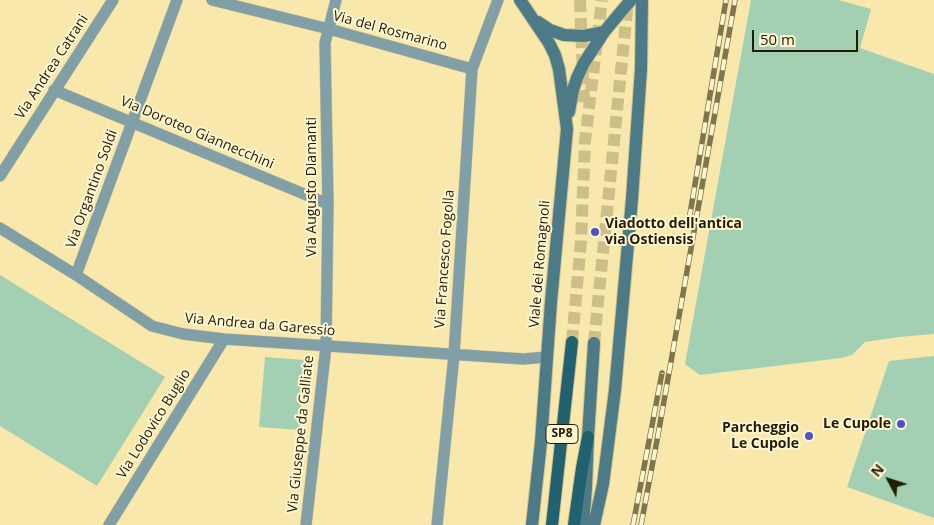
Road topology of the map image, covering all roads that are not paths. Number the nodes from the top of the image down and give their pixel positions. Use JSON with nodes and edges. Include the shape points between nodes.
{"nodes":[{"id":1,"x":113,"y":0,"type":"edge"},
{"id":2,"x":177,"y":0,"type":"edge"},
{"id":3,"x":212,"y":0,"type":"edge"},
{"id":4,"x":336,"y":0,"type":"edge"},
{"id":5,"x":498,"y":0,"type":"edge"},
{"id":6,"x":520,"y":0,"type":"edge"},
{"id":7,"x":631,"y":0,"type":"edge"},
{"id":8,"x":642,"y":0,"type":"edge"},
{"id":9,"x":530,"y":14,"type":"junction"},
{"id":10,"x":329,"y":29,"type":"junction"},
{"id":11,"x":604,"y":32,"type":"junction"},
{"id":12,"x":472,"y":69,"type":"junction"},
{"id":13,"x":54,"y":90,"type":"junction"},
{"id":14,"x":132,"y":123,"type":"junction"},
{"id":15,"x":567,"y":130,"type":"junction"},
{"id":16,"x":0,"y":176,"type":"edge"},
{"id":17,"x":328,"y":204,"type":"junction"},
{"id":18,"x":0,"y":228,"type":"edge"},
{"id":19,"x":76,"y":275,"type":"junction"},
{"id":20,"x":224,"y":339,"type":"junction"},
{"id":21,"x":572,"y":342,"type":"tunnel mouth"},
{"id":22,"x":594,"y":343,"type":"tunnel mouth"},
{"id":23,"x":326,"y":346,"type":"junction"},
{"id":24,"x":454,"y":355,"type":"junction"},
{"id":25,"x":547,"y":357,"type":"junction"},
{"id":26,"x":588,"y":437,"type":"junction"},
{"id":27,"x":109,"y":525,"type":"edge"},
{"id":28,"x":306,"y":525,"type":"edge"},
{"id":29,"x":437,"y":525,"type":"edge"},
{"id":30,"x":532,"y":525,"type":"edge"},
{"id":31,"x":552,"y":525,"type":"edge"},
{"id":32,"x":574,"y":525,"type":"edge"},
{"id":33,"x":583,"y":525,"type":"edge"},
{"id":34,"x":594,"y":525,"type":"edge"}],
"edges":[{"from":1,"to":13,"type":"street","name":"Via Andrea Catrani"},
{"from":2,"to":14,"type":"street","name":"Via Organtino Soldi"},
{"from":3,"to":10,"type":"street","name":"Via del Rosmarino"},
{"from":4,"to":10,"type":"street","name":"Via Augusto Diamanti"},
{"from":5,"to":12,"type":"street","name":"Via Francesco Fogolla"},
{"from":6,"to":9,"type":"main road","name":"Viale dei Romagnoli"},
{"from":7,"to":11,"type":"main road"},
{"from":8,"to":34,"type":"main road","via":[[641,69],[631,209],[616,371]]},
{"from":9,"to":11,"type":"main road","name":"Viale dei Romagnoli","via":[[547,28],[564,36]]},
{"from":9,"to":15,"type":"main road","name":"Viale dei Romagnoli","via":[[555,55]]},
{"from":10,"to":12,"type":"street","name":"Via del Rosmarino"},
{"from":10,"to":17,"type":"street","name":"Via Augusto Diamanti","via":[[325,43]]},
{"from":11,"to":15,"type":"main road","via":[[577,78]]},
{"from":12,"to":24,"type":"street","name":"Via Francesco Fogolla"},
{"from":13,"to":14,"type":"street","name":"Via Doroteo Giannecchini"},
{"from":13,"to":16,"type":"street","name":"Via Andrea Catrani"},
{"from":14,"to":17,"type":"street","name":"Via Doroteo Giannecchini"},
{"from":14,"to":19,"type":"street","name":"Via Organtino Soldi"},
{"from":15,"to":25,"type":"main road","name":"Viale dei Romagnoli"},
{"from":17,"to":23,"type":"street","name":"Via Augusto Diamanti"},
{"from":18,"to":19,"type":"street","name":"Via Andrea da Garessio"},
{"from":19,"to":20,"type":"street","name":"Via Andrea da Garessio","via":[[152,326]]},
{"from":20,"to":23,"type":"street","name":"Via Andrea da Garessio"},
{"from":20,"to":27,"type":"street","name":"Via Lodovico Buglio"},
{"from":21,"to":31,"type":"main road","number":"SP8"},
{"from":22,"to":26,"type":"main road"},
{"from":23,"to":24,"type":"street","name":"Via Andrea da Garessio"},
{"from":23,"to":28,"type":"street","name":"Via Giuseppe da Galliate"},
{"from":24,"to":25,"type":"street","name":"Via Andrea da Garessio","via":[[523,359]]},
{"from":24,"to":29,"type":"street","name":"Via Francesco Fogolla"},
{"from":25,"to":30,"type":"main road","name":"Viale dei Romagnoli"},
{"from":26,"to":32,"type":"main road"},
{"from":26,"to":33,"type":"main road"}]}
